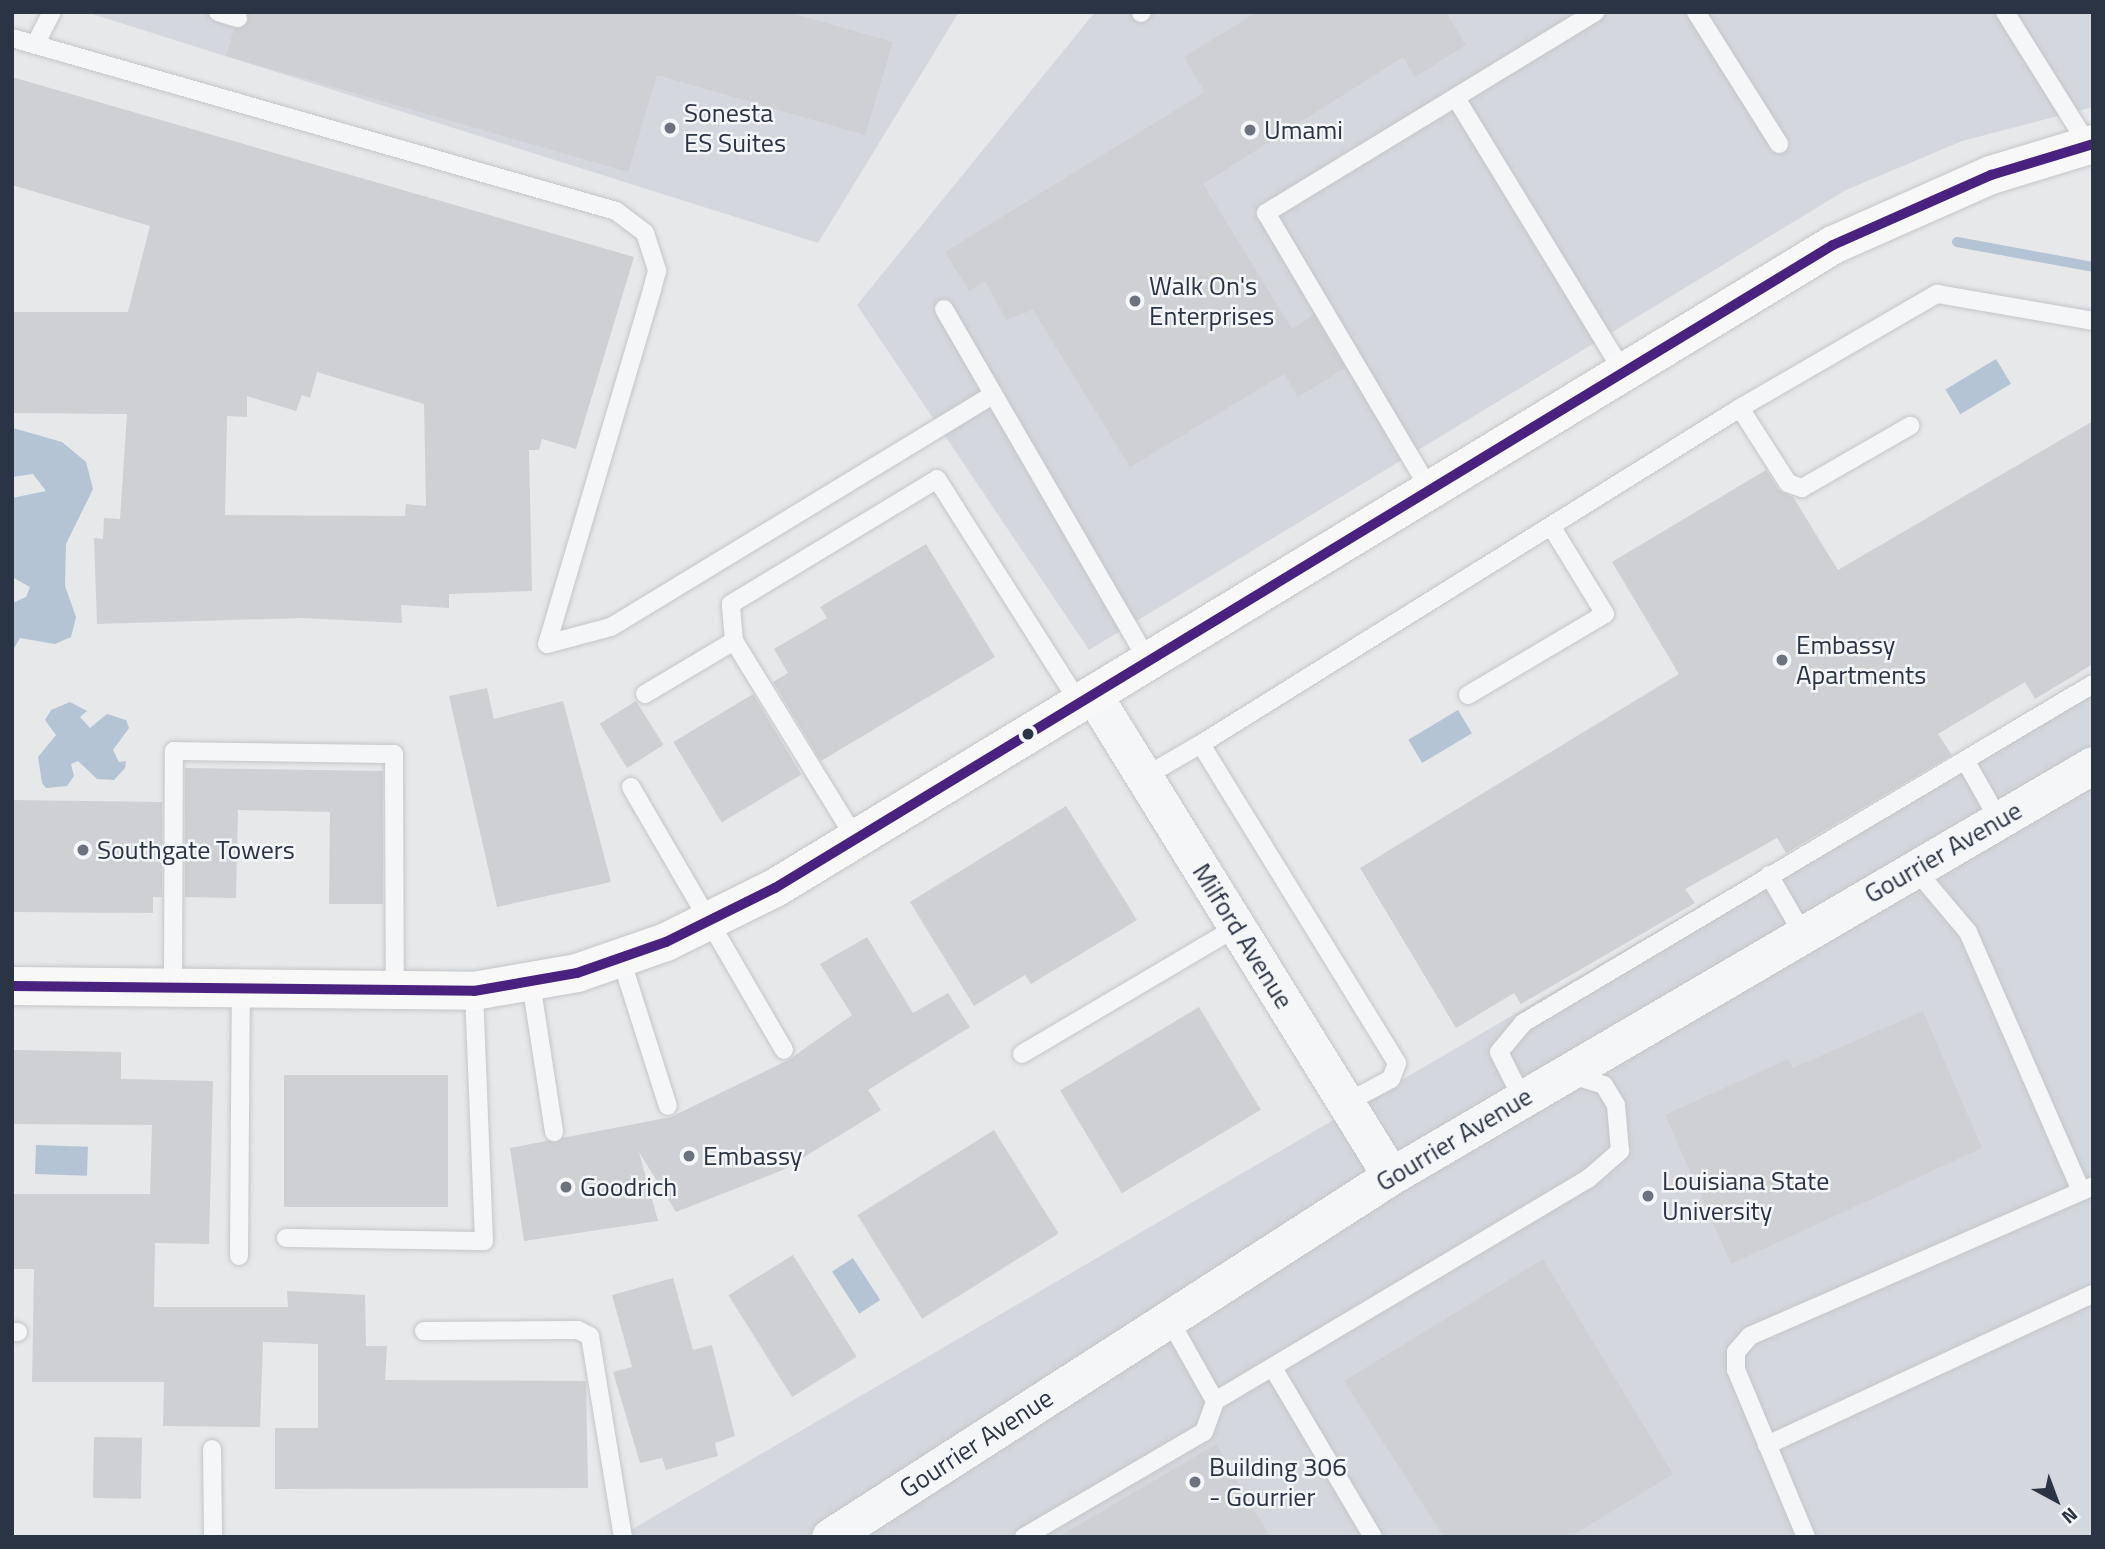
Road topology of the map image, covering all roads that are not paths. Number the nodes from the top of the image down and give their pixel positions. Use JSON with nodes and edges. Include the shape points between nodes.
{"nodes":[{"id":1,"x":52,"y":12,"type":"edge"},
{"id":2,"x":218,"y":12,"type":"edge"},
{"id":3,"x":1595,"y":12,"type":"edge"},
{"id":4,"x":1696,"y":12,"type":"edge"},
{"id":5,"x":2005,"y":12,"type":"edge"},
{"id":6,"x":237,"y":18,"type":"dead end"},
{"id":7,"x":12,"y":38,"type":"edge"},
{"id":8,"x":35,"y":45,"type":"junction"},
{"id":9,"x":1456,"y":98,"type":"junction"},
{"id":10,"x":1779,"y":144,"type":"dead end"},
{"id":11,"x":2091,"y":144,"type":"edge"},
{"id":12,"x":944,"y":309,"type":"dead end"},
{"id":13,"x":2093,"y":321,"type":"edge"},
{"id":14,"x":1623,"y":372,"type":"junction"},
{"id":15,"x":992,"y":395,"type":"junction"},
{"id":16,"x":1740,"y":408,"type":"junction"},
{"id":17,"x":1910,"y":426,"type":"dead end"},
{"id":18,"x":1430,"y":490,"type":"junction"},
{"id":19,"x":1551,"y":526,"type":"junction"},
{"id":20,"x":734,"y":641,"type":"junction"},
{"id":21,"x":1149,"y":663,"type":"junction"},
{"id":22,"x":2093,"y":684,"type":"edge"},
{"id":23,"x":645,"y":694,"type":"dead end"},
{"id":24,"x":1468,"y":695,"type":"dead end"},
{"id":25,"x":1087,"y":700,"type":"junction"},
{"id":26,"x":1201,"y":744,"type":"junction"},
{"id":27,"x":1965,"y":760,"type":"junction"},
{"id":28,"x":2093,"y":765,"type":"edge"},
{"id":29,"x":1144,"y":777,"type":"junction"},
{"id":30,"x":631,"y":787,"type":"dead end"},
{"id":31,"x":1999,"y":820,"type":"junction"},
{"id":32,"x":855,"y":838,"type":"junction"},
{"id":33,"x":1915,"y":869,"type":"junction"},
{"id":34,"x":1769,"y":876,"type":"junction"},
{"id":35,"x":709,"y":923,"type":"junction"},
{"id":36,"x":1237,"y":926,"type":"junction"},
{"id":37,"x":1803,"y":934,"type":"junction"},
{"id":38,"x":621,"y":959,"type":"junction"},
{"id":39,"x":531,"y":983,"type":"junction"},
{"id":40,"x":12,"y":986,"type":"edge"},
{"id":41,"x":173,"y":989,"type":"junction"},
{"id":42,"x":241,"y":990,"type":"junction"},
{"id":43,"x":474,"y":991,"type":"junction"},
{"id":44,"x":395,"y":992,"type":"junction"},
{"id":45,"x":783,"y":1050,"type":"dead end"},
{"id":46,"x":1022,"y":1054,"type":"dead end"},
{"id":47,"x":1566,"y":1072,"type":"junction"},
{"id":48,"x":1522,"y":1098,"type":"junction"},
{"id":49,"x":1346,"y":1103,"type":"junction"},
{"id":50,"x":668,"y":1106,"type":"dead end"},
{"id":51,"x":554,"y":1132,"type":"dead end"},
{"id":52,"x":1391,"y":1176,"type":"junction"},
{"id":53,"x":2087,"y":1188,"type":"edge"},
{"id":54,"x":286,"y":1238,"type":"dead end"},
{"id":55,"x":239,"y":1256,"type":"dead end"},
{"id":56,"x":2093,"y":1294,"type":"edge"},
{"id":57,"x":1169,"y":1319,"type":"junction"},
{"id":58,"x":424,"y":1331,"type":"dead end"},
{"id":59,"x":1273,"y":1368,"type":"junction"},
{"id":60,"x":1214,"y":1401,"type":"junction"},
{"id":61,"x":1767,"y":1445,"type":"junction"},
{"id":62,"x":212,"y":1449,"type":"dead end"},
{"id":63,"x":213,"y":1537,"type":"edge"},
{"id":64,"x":623,"y":1537,"type":"edge"},
{"id":65,"x":830,"y":1537,"type":"edge"},
{"id":66,"x":1024,"y":1537,"type":"edge"},
{"id":67,"x":1373,"y":1537,"type":"edge"},
{"id":68,"x":1807,"y":1537,"type":"edge"}],
"edges":[{"from":1,"to":8,"type":"lane"},
{"from":2,"to":6,"type":"lane"},
{"from":3,"to":9,"type":"lane"},
{"from":4,"to":10,"type":"lane"},
{"from":5,"to":11,"type":"lane"},
{"from":7,"to":8,"type":"lane"},
{"from":8,"to":15,"type":"lane","via":[[616,211],[645,233],[657,271],[547,643],[611,627]]},
{"from":9,"to":14,"type":"lane"},
{"from":9,"to":18,"type":"lane","via":[[1266,214]]},
{"from":11,"to":14,"type":"main road","via":[[1991,176],[1833,245]]},
{"from":12,"to":15,"type":"lane"},
{"from":13,"to":16,"type":"lane","via":[[1937,294]]},
{"from":14,"to":18,"type":"main road"},
{"from":15,"to":21,"type":"lane"},
{"from":16,"to":17,"type":"lane","via":[[1788,483],[1802,488]]},
{"from":16,"to":19,"type":"lane"},
{"from":18,"to":21,"type":"main road"},
{"from":19,"to":24,"type":"lane","via":[[1605,614]]},
{"from":19,"to":26,"type":"lane"},
{"from":20,"to":23,"type":"lane"},
{"from":20,"to":25,"type":"lane","via":[[731,604],[937,479]]},
{"from":20,"to":32,"type":"lane"},
{"from":21,"to":25,"type":"main road"},
{"from":22,"to":27,"type":"lane"},
{"from":25,"to":29,"type":"street","name":"Milford Avenue"},
{"from":25,"to":32,"type":"main road"},
{"from":26,"to":29,"type":"lane"},
{"from":26,"to":49,"type":"lane","via":[[1396,1063],[1391,1079]]},
{"from":27,"to":31,"type":"lane"},
{"from":27,"to":34,"type":"lane"},
{"from":28,"to":31,"type":"street","name":"Gourrier Avenue"},
{"from":29,"to":36,"type":"street","name":"Milford Avenue"},
{"from":30,"to":35,"type":"lane"},
{"from":31,"to":33,"type":"street","name":"Gourrier Avenue"},
{"from":32,"to":35,"type":"main road"},
{"from":33,"to":37,"type":"street","name":"Gourrier Avenue"},
{"from":33,"to":53,"type":"lane","via":[[1968,932]]},
{"from":34,"to":37,"type":"lane"},
{"from":34,"to":48,"type":"lane","via":[[1523,1023],[1499,1052]]},
{"from":35,"to":38,"type":"main road"},
{"from":35,"to":45,"type":"lane"},
{"from":36,"to":46,"type":"lane"},
{"from":36,"to":49,"type":"street","name":"Milford Avenue"},
{"from":37,"to":47,"type":"street","name":"Gourrier Avenue"},
{"from":38,"to":39,"type":"main road"},
{"from":38,"to":50,"type":"lane"},
{"from":39,"to":43,"type":"main road"},
{"from":39,"to":51,"type":"lane"},
{"from":40,"to":41,"type":"main road"},
{"from":41,"to":42,"type":"main road"},
{"from":41,"to":44,"type":"lane","via":[[174,751],[394,754]]},
{"from":42,"to":44,"type":"main road"},
{"from":42,"to":55,"type":"lane"},
{"from":43,"to":44,"type":"main road"},
{"from":43,"to":54,"type":"lane","via":[[484,1241]]},
{"from":47,"to":48,"type":"street","name":"Gourrier Avenue"},
{"from":47,"to":59,"type":"lane","via":[[1604,1085],[1616,1105],[1620,1151],[1588,1179]]},
{"from":48,"to":52,"type":"street","name":"Gourrier Avenue"},
{"from":49,"to":52,"type":"street","name":"Milford Avenue"},
{"from":52,"to":57,"type":"street","name":"Gourrier Avenue"},
{"from":53,"to":61,"type":"lane","via":[[1750,1336],[1736,1352],[1736,1370]]},
{"from":56,"to":61,"type":"lane"},
{"from":57,"to":60,"type":"lane"},
{"from":57,"to":65,"type":"street","name":"Gourrier Avenue"},
{"from":58,"to":64,"type":"lane","via":[[578,1330],[590,1336]]},
{"from":59,"to":60,"type":"lane"},
{"from":59,"to":67,"type":"lane"},
{"from":60,"to":66,"type":"lane","via":[[1204,1432]]},
{"from":61,"to":68,"type":"lane"},
{"from":62,"to":63,"type":"lane"}]}
